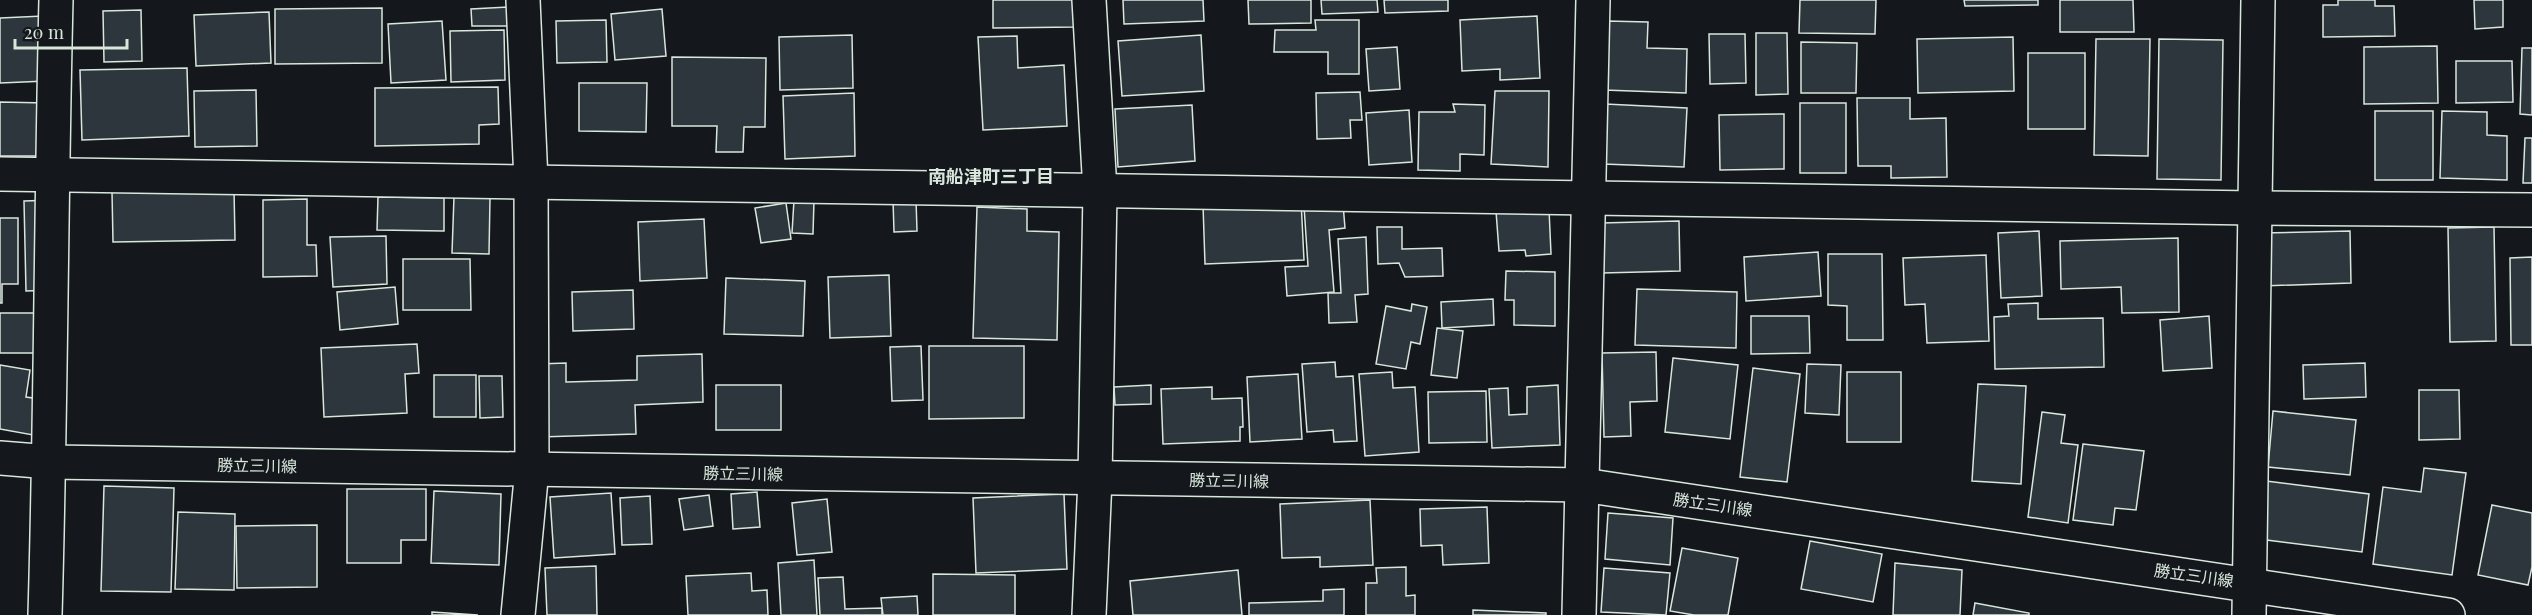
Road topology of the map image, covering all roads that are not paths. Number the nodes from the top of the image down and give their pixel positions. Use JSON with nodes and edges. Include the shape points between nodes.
{"nodes":[{"id":1,"x":56,"y":0,"type":"edge"},
{"id":2,"x":523,"y":0,"type":"edge"},
{"id":3,"x":1089,"y":0,"type":"edge"},
{"id":4,"x":1593,"y":0,"type":"edge"},
{"id":5,"x":2258,"y":0,"type":"edge"},
{"id":6,"x":0,"y":174,"type":"edge"},
{"id":7,"x":52,"y":175,"type":"junction"},
{"id":8,"x":531,"y":180,"type":"junction"},
{"id":9,"x":1100,"y":191,"type":"junction"},
{"id":10,"x":1590,"y":198,"type":"junction"},
{"id":11,"x":2255,"y":208,"type":"junction"},
{"id":12,"x":2532,"y":210,"type":"edge"},
{"id":13,"x":0,"y":458,"type":"edge"},
{"id":14,"x":50,"y":462,"type":"junction"},
{"id":15,"x":532,"y":469,"type":"junction"},
{"id":16,"x":1095,"y":479,"type":"junction"},
{"id":17,"x":1583,"y":485,"type":"junction"},
{"id":18,"x":2249,"y":599,"type":"edge"},
{"id":19,"x":45,"y":615,"type":"edge"},
{"id":20,"x":518,"y":615,"type":"edge"},
{"id":21,"x":1089,"y":615,"type":"edge"},
{"id":22,"x":1579,"y":615,"type":"edge"},
{"id":23,"x":2448,"y":615,"type":"edge"}],
"edges":[{"from":1,"to":7,"type":"street"},
{"from":2,"to":8,"type":"street"},
{"from":3,"to":9,"type":"street"},
{"from":4,"to":10,"type":"street"},
{"from":5,"to":11,"type":"street"},
{"from":6,"to":7,"type":"street"},
{"from":7,"to":8,"type":"street"},
{"from":7,"to":14,"type":"street"},
{"from":8,"to":9,"type":"street"},
{"from":8,"to":15,"type":"street"},
{"from":9,"to":10,"type":"street"},
{"from":9,"to":16,"type":"street"},
{"from":10,"to":11,"type":"street"},
{"from":10,"to":17,"type":"street"},
{"from":11,"to":12,"type":"street"},
{"from":11,"to":18,"type":"street"},
{"from":13,"to":14,"type":"street","name":"勝立三川線"},
{"from":14,"to":15,"type":"street","name":"勝立三川線"},
{"from":14,"to":19,"type":"street"},
{"from":15,"to":16,"type":"street","name":"勝立三川線"},
{"from":15,"to":20,"type":"street"},
{"from":16,"to":17,"type":"street","name":"勝立三川線"},
{"from":16,"to":21,"type":"street"},
{"from":17,"to":18,"type":"street","name":"勝立三川線"},
{"from":17,"to":22,"type":"street"},
{"from":18,"to":23,"type":"street","name":"勝立三川線"}]}
